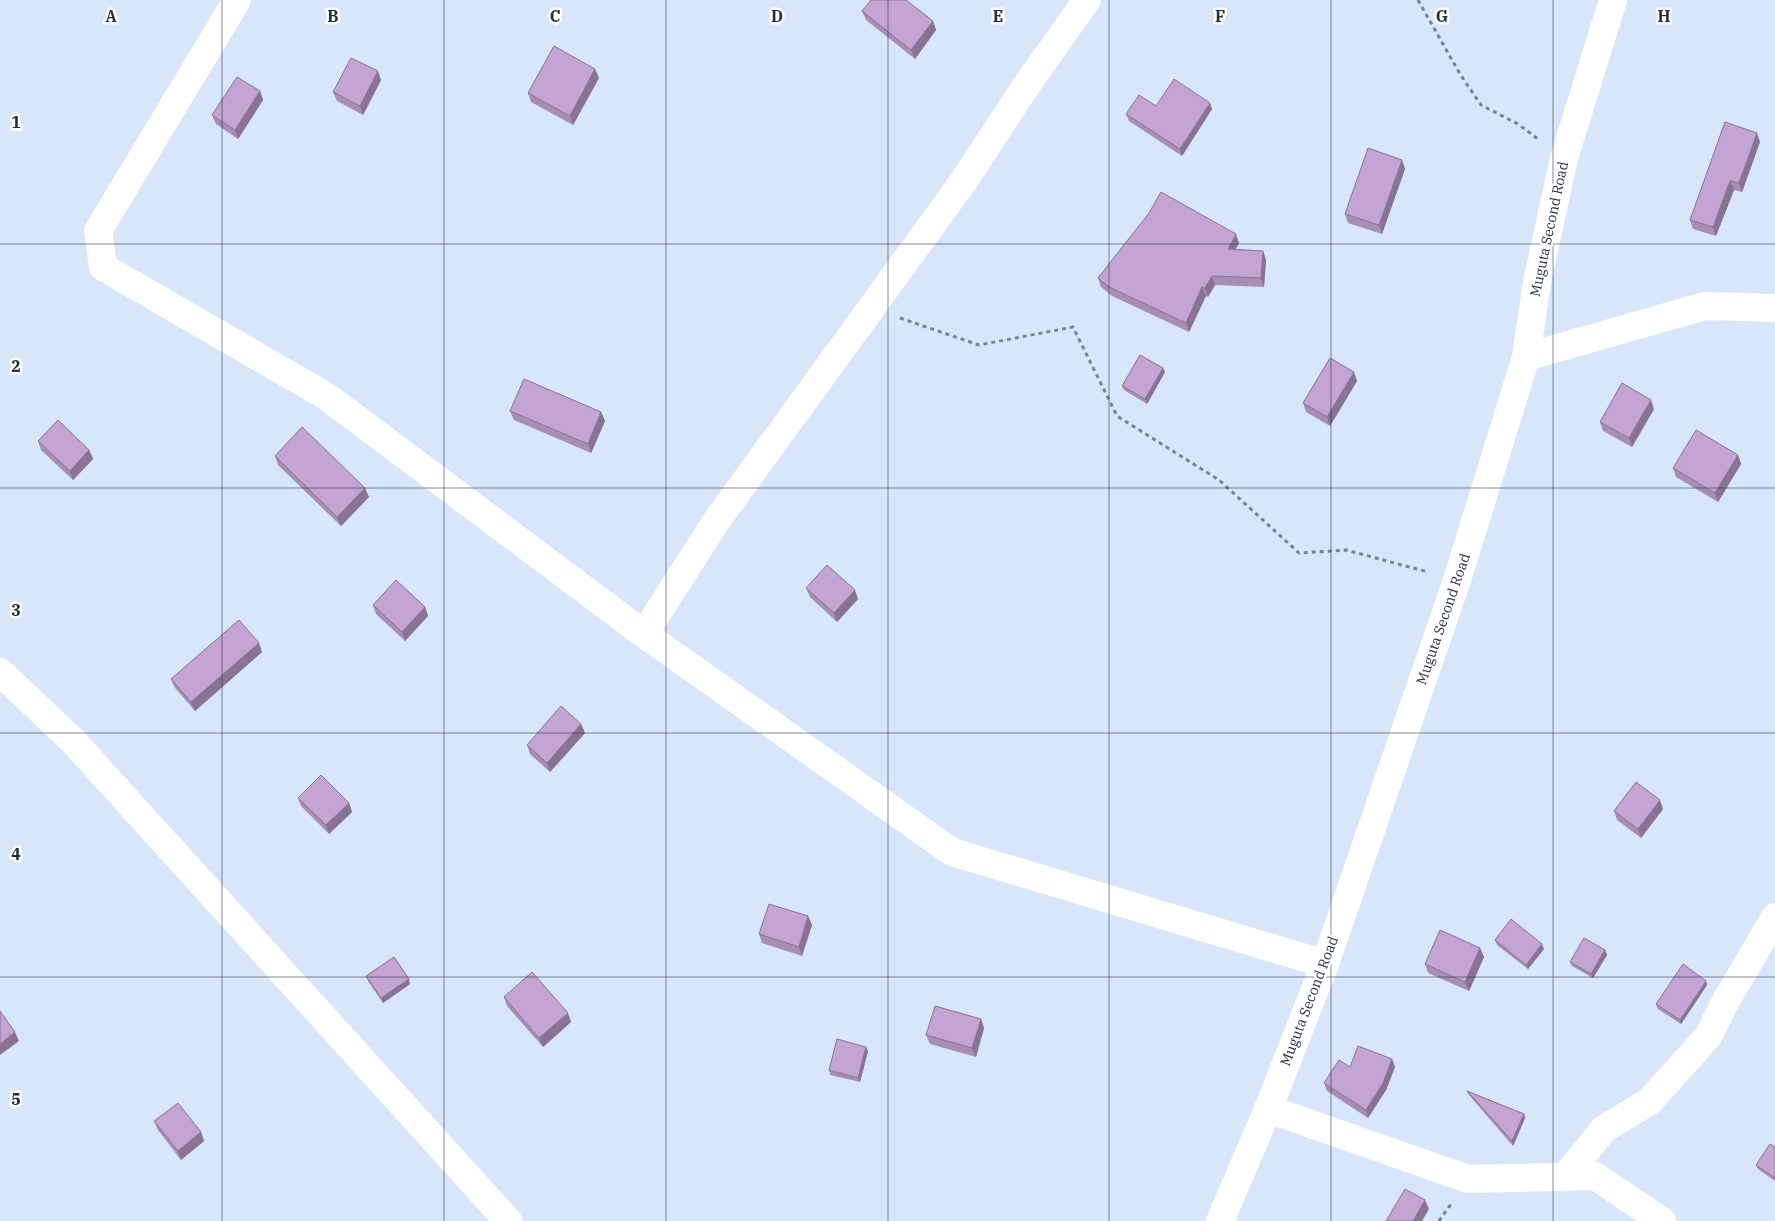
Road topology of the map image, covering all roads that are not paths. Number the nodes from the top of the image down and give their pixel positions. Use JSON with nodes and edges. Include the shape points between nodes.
{"nodes":[{"id":1,"x":237,"y":0,"type":"edge"},
{"id":2,"x":1087,"y":0,"type":"edge"},
{"id":3,"x":1613,"y":0,"type":"edge"},
{"id":4,"x":1775,"y":308,"type":"edge"},
{"id":5,"x":1526,"y":357,"type":"junction"},
{"id":6,"x":644,"y":634,"type":"junction"},
{"id":7,"x":0,"y":672,"type":"edge"},
{"id":8,"x":1775,"y":917,"type":"edge"},
{"id":9,"x":1325,"y":964,"type":"junction"},
{"id":10,"x":1268,"y":1109,"type":"junction"},
{"id":11,"x":1566,"y":1176,"type":"junction"},
{"id":12,"x":508,"y":1221,"type":"edge"},
{"id":13,"x":1220,"y":1221,"type":"edge"},
{"id":14,"x":1662,"y":1221,"type":"edge"}],
"edges":[{"from":1,"to":6,"type":"street","via":[[98,231],[103,267],[326,396]]},
{"from":2,"to":6,"type":"street","via":[[963,182],[717,520]]},
{"from":3,"to":5,"type":"street","name":"Muguta Second Road","via":[[1564,158],[1537,282]]},
{"from":4,"to":5,"type":"street","via":[[1705,306]]},
{"from":5,"to":9,"type":"street","name":"Muguta Second Road","via":[[1458,580]]},
{"from":6,"to":9,"type":"street","via":[[952,852]]},
{"from":7,"to":12,"type":"street","via":[[73,741]]},
{"from":8,"to":11,"type":"street","via":[[1709,1035],[1650,1101],[1604,1129]]},
{"from":9,"to":10,"type":"street","name":"Muguta Second Road"},
{"from":10,"to":11,"type":"street","via":[[1468,1179]]},
{"from":10,"to":13,"type":"street","name":"Muguta Second Road"},
{"from":11,"to":14,"type":"street","via":[[1595,1176]]}]}
